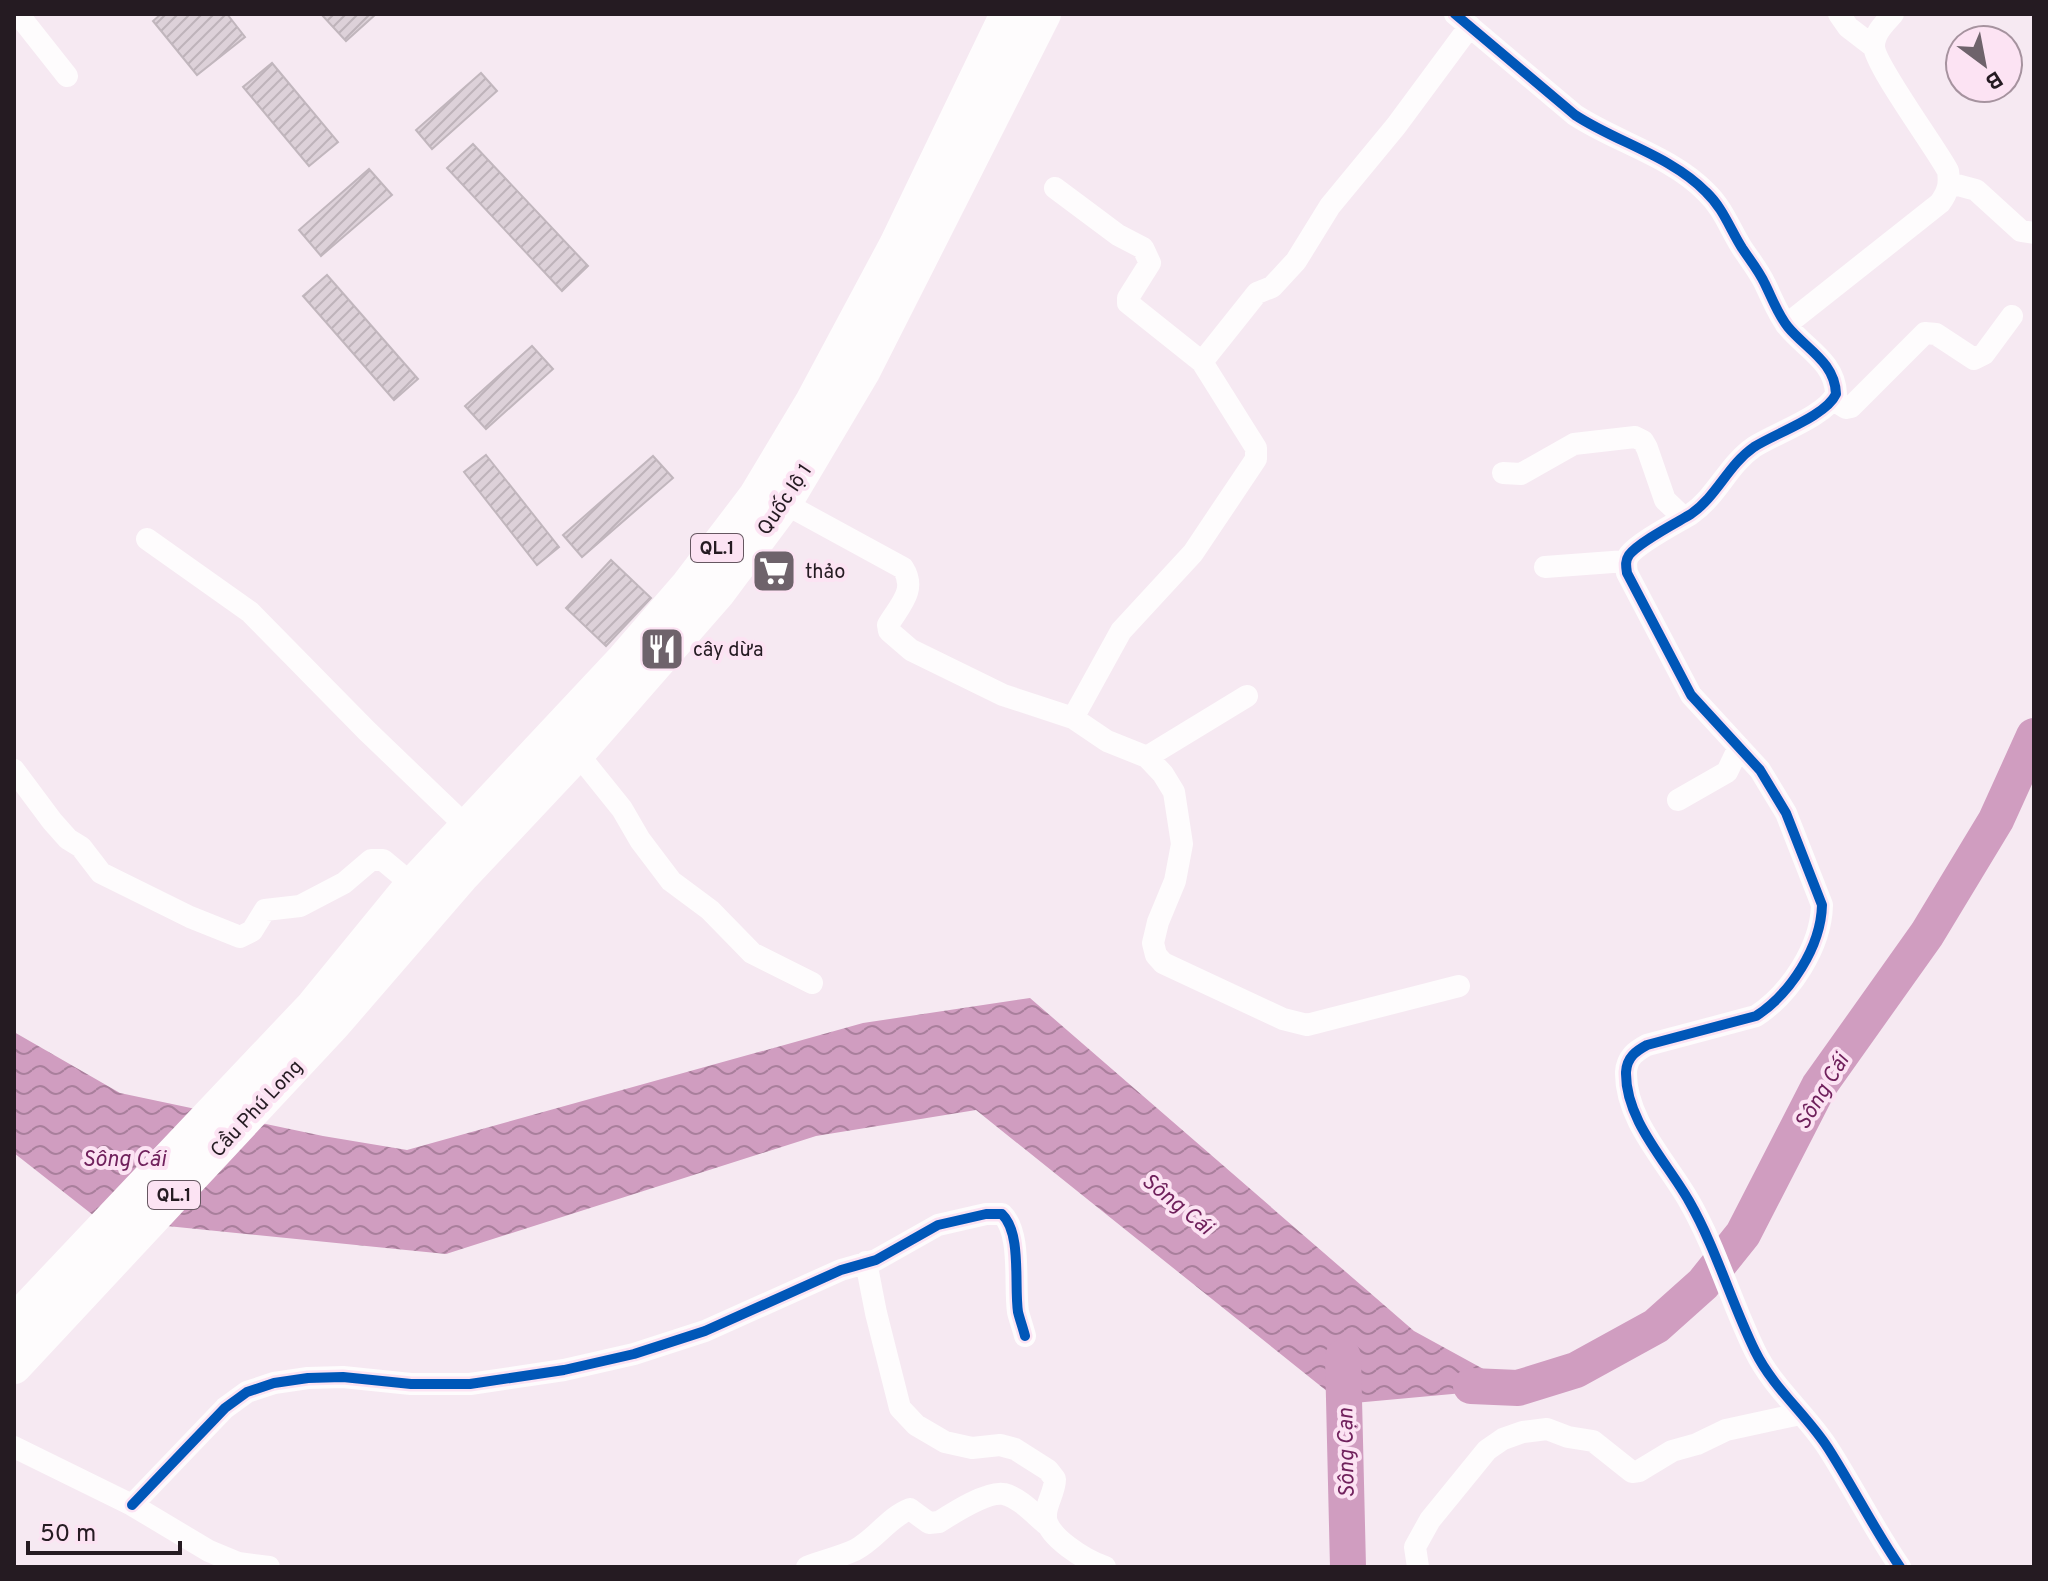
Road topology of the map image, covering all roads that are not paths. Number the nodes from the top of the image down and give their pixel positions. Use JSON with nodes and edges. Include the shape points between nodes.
{"nodes":[{"id":1,"x":18,"y":14,"type":"edge"},
{"id":2,"x":1008,"y":14,"type":"edge"},
{"id":3,"x":1043,"y":14,"type":"edge"},
{"id":4,"x":1839,"y":14,"type":"edge"},
{"id":5,"x":1893,"y":14,"type":"edge"},
{"id":6,"x":1462,"y":20,"type":"edge"},
{"id":7,"x":1874,"y":47,"type":"junction"},
{"id":8,"x":67,"y":76,"type":"dead end"},
{"id":9,"x":1950,"y":183,"type":"junction"},
{"id":10,"x":1055,"y":188,"type":"dead end"},
{"id":11,"x":2034,"y":233,"type":"edge"},
{"id":12,"x":2012,"y":316,"type":"dead end"},
{"id":13,"x":1786,"y":325,"type":"junction"},
{"id":14,"x":1202,"y":362,"type":"junction"},
{"id":15,"x":1833,"y":400,"type":"junction"},
{"id":16,"x":1503,"y":473,"type":"dead end"},
{"id":17,"x":784,"y":503,"type":"junction"},
{"id":18,"x":1684,"y":518,"type":"junction"},
{"id":19,"x":147,"y":539,"type":"dead end"},
{"id":20,"x":1626,"y":561,"type":"junction"},
{"id":21,"x":1545,"y":567,"type":"dead end"},
{"id":22,"x":1247,"y":696,"type":"dead end"},
{"id":23,"x":1073,"y":718,"type":"junction"},
{"id":24,"x":1739,"y":747,"type":"junction"},
{"id":25,"x":577,"y":753,"type":"junction"},
{"id":26,"x":1147,"y":757,"type":"junction"},
{"id":27,"x":14,"y":770,"type":"edge"},
{"id":28,"x":1678,"y":800,"type":"dead end"},
{"id":29,"x":467,"y":827,"type":"junction"},
{"id":30,"x":413,"y":885,"type":"junction"},
{"id":31,"x":812,"y":983,"type":"dead end"},
{"id":32,"x":1459,"y":986,"type":"dead end"},
{"id":33,"x":324,"y":1015,"type":"junction"},
{"id":34,"x":866,"y":1262,"type":"junction"},
{"id":35,"x":14,"y":1323,"type":"edge"},
{"id":36,"x":1025,"y":1336,"type":"dead end"},
{"id":37,"x":14,"y":1366,"type":"edge"},
{"id":38,"x":1800,"y":1414,"type":"junction"},
{"id":39,"x":14,"y":1447,"type":"edge"},
{"id":40,"x":132,"y":1505,"type":"junction"},
{"id":41,"x":1046,"y":1524,"type":"junction"},
{"id":42,"x":269,"y":1567,"type":"edge"},
{"id":43,"x":807,"y":1567,"type":"edge"},
{"id":44,"x":1105,"y":1567,"type":"edge"},
{"id":45,"x":1418,"y":1567,"type":"edge"},
{"id":46,"x":1900,"y":1567,"type":"edge"}],
"edges":[{"from":1,"to":8,"type":"street"},
{"from":2,"to":29,"type":"highway","name":"Quốc lộ 1","number":"QL.1","via":[[897,245],[756,497],[624,660]]},
{"from":3,"to":17,"type":"highway","name":"Quốc lộ 1","number":"QL.1","via":[[863,370]]},
{"from":4,"to":7,"type":"street"},
{"from":5,"to":7,"type":"street","via":[[1876,35]]},
{"from":6,"to":13,"type":"street","via":[[1575,115],[1665,163],[1706,192],[1721,208]]},
{"from":6,"to":14,"type":"street","via":[[1396,126],[1330,206],[1296,261],[1272,287],[1257,293]]},
{"from":7,"to":9,"type":"street","via":[[1942,159]]},
{"from":9,"to":11,"type":"street","via":[[1976,190],[2021,231]]},
{"from":9,"to":13,"type":"street","via":[[1940,203]]},
{"from":10,"to":14,"type":"street","via":[[1143,248],[1150,263],[1128,303]]},
{"from":12,"to":15,"type":"street","via":[[1978,359],[1925,333],[1851,407]]},
{"from":13,"to":15,"type":"street","via":[[1829,368],[1836,382]]},
{"from":14,"to":23,"type":"street","via":[[1256,448],[1256,459],[1193,553],[1121,631]]},
{"from":15,"to":18,"type":"street","via":[[1754,447],[1713,495]]},
{"from":16,"to":18,"type":"street","via":[[1521,474],[1574,444],[1635,437],[1647,448],[1665,500]]},
{"from":17,"to":23,"type":"street","via":[[903,568],[910,588],[888,625],[898,641],[1003,695]]},
{"from":17,"to":25,"type":"highway","name":"Quốc lộ 1","number":"QL.1","via":[[717,593]]},
{"from":18,"to":20,"type":"street","via":[[1634,550]]},
{"from":19,"to":29,"type":"street","via":[[250,612]]},
{"from":20,"to":21,"type":"street"},
{"from":20,"to":24,"type":"street","via":[[1627,573],[1683,683]]},
{"from":22,"to":26,"type":"street"},
{"from":23,"to":26,"type":"street","via":[[1107,741]]},
{"from":24,"to":28,"type":"street","via":[[1727,772]]},
{"from":24,"to":38,"type":"street","via":[[1786,813],[1820,895],[1822,917],[1811,951],[1769,1008],[1638,1049],[1626,1072],[1635,1110],[1690,1202],[1756,1353]]},
{"from":25,"to":31,"type":"street","via":[[671,881],[710,910],[752,953]]},
{"from":25,"to":33,"type":"highway","name":"Quốc lộ 1","number":"QL.1"},
{"from":26,"to":32,"type":"street","via":[[1174,792],[1182,844],[1153,943],[1163,963],[1307,1025]]},
{"from":27,"to":30,"type":"street","via":[[101,873],[240,937],[252,931],[265,910],[300,906],[344,883],[371,860],[383,860]]},
{"from":29,"to":30,"type":"highway","name":"Quốc lộ 1","number":"QL.1"},
{"from":30,"to":33,"type":"highway","name":"Quốc lộ 1","number":"QL.1"},
{"from":33,"to":35,"type":"highway","name":"Cầu Phú Long","number":"QL.1"},
{"from":33,"to":37,"type":"highway","name":"Cầu Phú Long","number":"QL.1"},
{"from":34,"to":36,"type":"street","via":[[938,1225],[1002,1214],[1017,1261]]},
{"from":34,"to":40,"type":"street","via":[[705,1331],[564,1370],[470,1384],[343,1377],[274,1383],[247,1392],[225,1408]]},
{"from":34,"to":41,"type":"street","via":[[900,1408],[945,1442],[1015,1449],[1048,1470],[1055,1492]]},
{"from":38,"to":45,"type":"street","via":[[1726,1430],[1632,1472],[1593,1441],[1547,1429],[1503,1439],[1487,1450],[1430,1520],[1415,1547]]},
{"from":38,"to":46,"type":"street","via":[[1827,1446]]},
{"from":39,"to":40,"type":"street"},
{"from":40,"to":42,"type":"street","via":[[209,1551],[238,1563]]},
{"from":41,"to":43,"type":"street","via":[[1004,1494],[991,1495],[939,1522],[929,1523],[910,1509],[855,1550]]},
{"from":41,"to":44,"type":"street","via":[[1090,1562]]}]}
